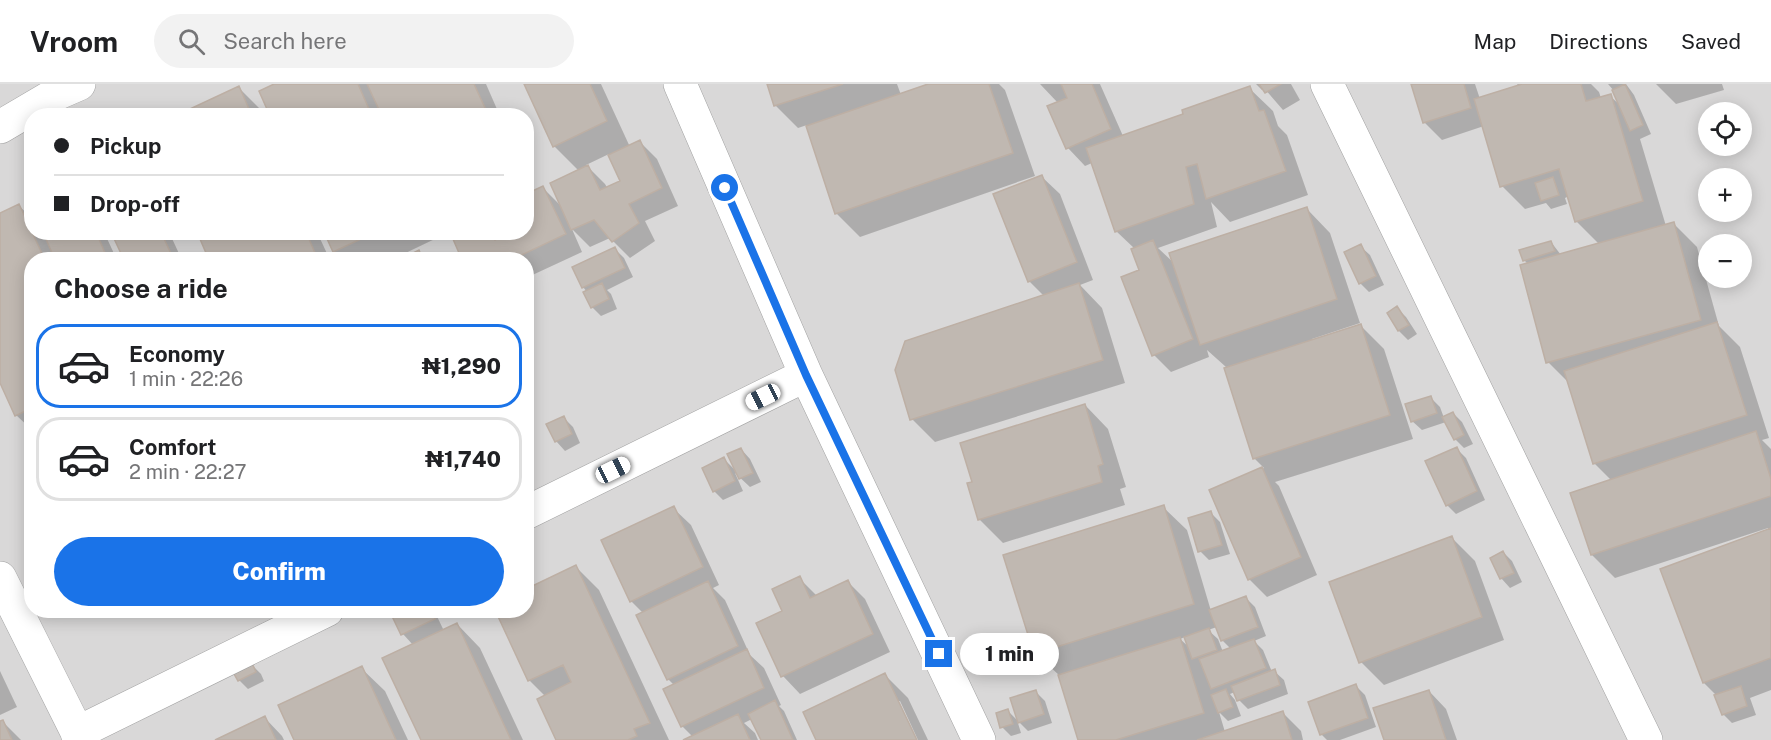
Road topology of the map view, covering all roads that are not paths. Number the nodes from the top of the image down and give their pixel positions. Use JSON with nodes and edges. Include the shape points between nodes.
{"nodes":[{"id":1,"x":79,"y":84,"type":"edge"},
{"id":2,"x":680,"y":84,"type":"edge"},
{"id":3,"x":1327,"y":84,"type":"edge"},
{"id":4,"x":33,"y":108,"type":"edge"},
{"id":5,"x":24,"y":113,"type":"edge"},
{"id":6,"x":0,"y":128,"type":"edge"},
{"id":7,"x":806,"y":375,"type":"junction"},
{"id":8,"x":534,"y":509,"type":"edge"},
{"id":9,"x":0,"y":578,"type":"edge"},
{"id":10,"x":311,"y":618,"type":"edge"},
{"id":11,"x":79,"y":736,"type":"edge"},
{"id":12,"x":979,"y":740,"type":"edge"},
{"id":13,"x":1646,"y":740,"type":"edge"}],
"edges":[{"from":1,"to":4,"type":"street"},
{"from":2,"to":7,"type":"street"},
{"from":3,"to":13,"type":"street"},
{"from":5,"to":6,"type":"street"},
{"from":7,"to":8,"type":"street"},
{"from":7,"to":12,"type":"street"},
{"from":9,"to":11,"type":"street"},
{"from":10,"to":11,"type":"street"}]}
